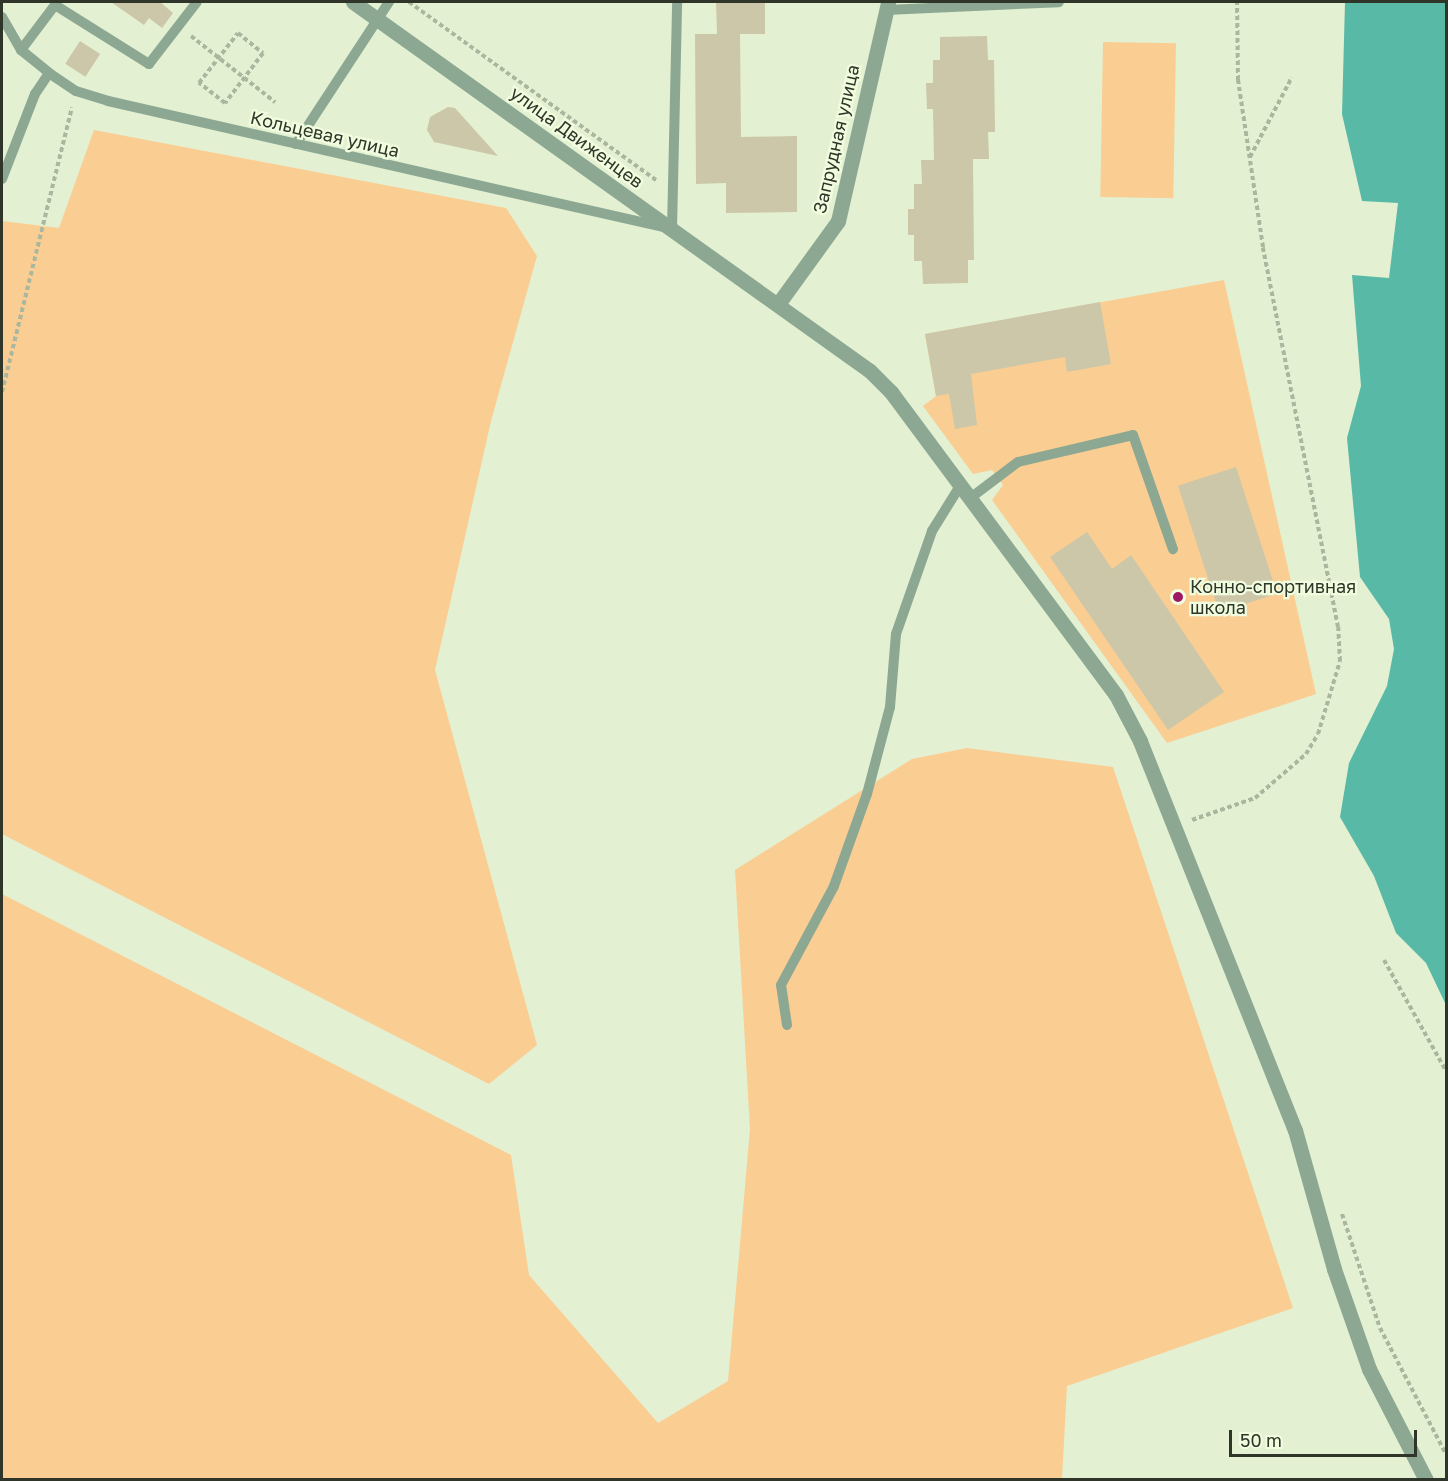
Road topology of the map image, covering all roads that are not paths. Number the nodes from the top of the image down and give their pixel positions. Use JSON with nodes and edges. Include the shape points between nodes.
{"nodes":[{"id":1,"x":197,"y":2,"type":"edge"},
{"id":2,"x":354,"y":2,"type":"edge"},
{"id":3,"x":389,"y":2,"type":"edge"},
{"id":4,"x":677,"y":2,"type":"edge"},
{"id":5,"x":1059,"y":2,"type":"edge"},
{"id":6,"x":887,"y":6,"type":"edge"},
{"id":7,"x":2,"y":17,"type":"edge"},
{"id":8,"x":377,"y":18,"type":"junction"},
{"id":9,"x":21,"y":50,"type":"junction"},
{"id":10,"x":49,"y":73,"type":"junction"},
{"id":11,"x":296,"y":144,"type":"junction"},
{"id":12,"x":2,"y":179,"type":"edge"},
{"id":13,"x":672,"y":229,"type":"junction"},
{"id":14,"x":778,"y":304,"type":"junction"},
{"id":15,"x":960,"y":486,"type":"junction"},
{"id":16,"x":969,"y":499,"type":"junction"},
{"id":17,"x":1173,"y":549,"type":"dead end"},
{"id":18,"x":787,"y":1025,"type":"dead end"},
{"id":19,"x":1426,"y":1479,"type":"edge"}],
"edges":[{"from":1,"to":9,"type":"lane","via":[[149,64],[55,5]]},
{"from":2,"to":8,"type":"street","name":"улица Движенцев"},
{"from":3,"to":8,"type":"lane"},
{"from":4,"to":13,"type":"lane"},
{"from":5,"to":6,"type":"lane"},
{"from":6,"to":14,"type":"street","name":"Запрудная улица","via":[[838,221]]},
{"from":7,"to":9,"type":"lane","name":"Кольцевая улица"},
{"from":8,"to":11,"type":"lane"},
{"from":8,"to":13,"type":"street","name":"улица Движенцев"},
{"from":9,"to":10,"type":"lane","name":"Кольцевая улица"},
{"from":10,"to":11,"type":"lane","name":"Кольцевая улица","via":[[76,91]]},
{"from":10,"to":12,"type":"lane","via":[[34,94]]},
{"from":11,"to":13,"type":"lane","name":"Кольцевая улица"},
{"from":13,"to":14,"type":"street","name":"улица Движенцев"},
{"from":14,"to":15,"type":"street","name":"улица Движенцев","via":[[870,371]]},
{"from":15,"to":16,"type":"street","name":"улица Движенцев"},
{"from":15,"to":18,"type":"lane","via":[[932,531],[896,634],[890,707],[867,794],[834,886],[781,985]]},
{"from":16,"to":17,"type":"lane","via":[[1018,462],[1133,435]]},
{"from":16,"to":19,"type":"street","name":"улица Движенцев","via":[[1116,695],[1140,741],[1294,1130],[1334,1269],[1369,1369]]}]}
